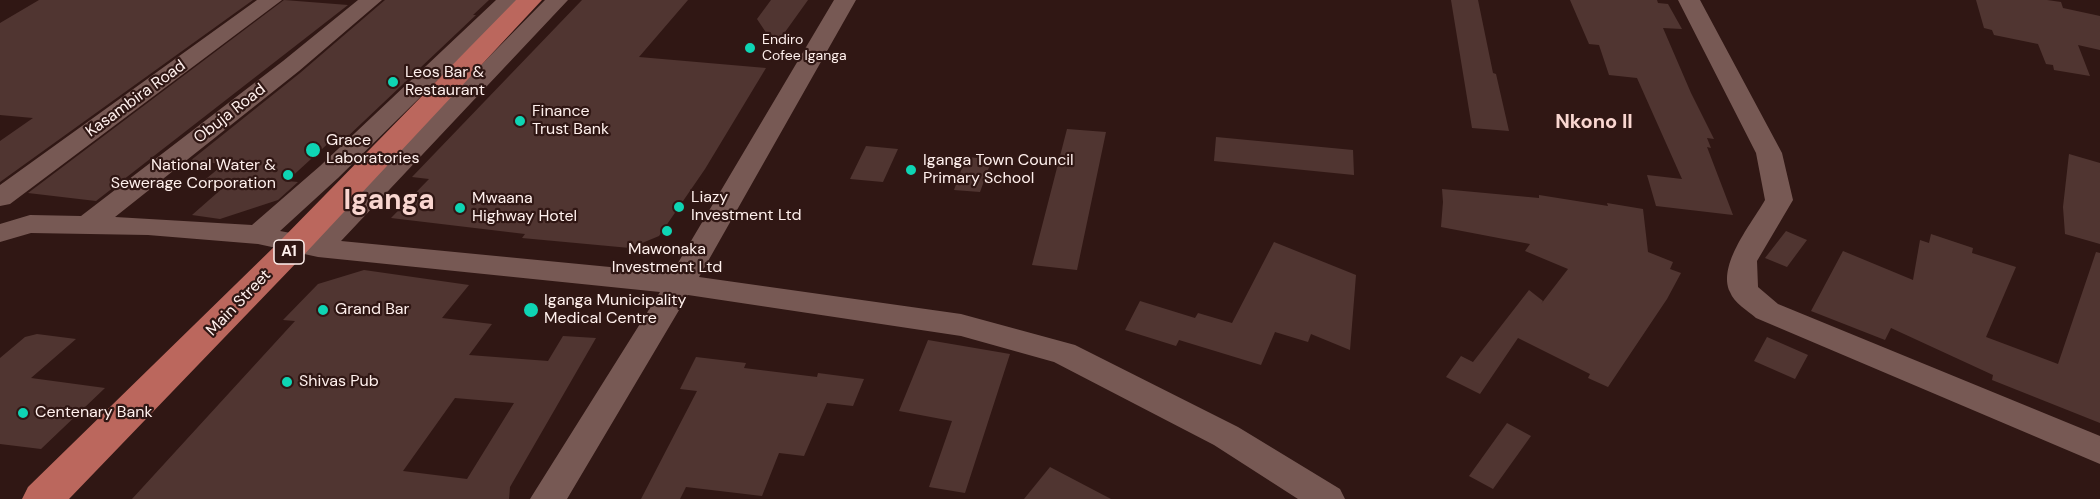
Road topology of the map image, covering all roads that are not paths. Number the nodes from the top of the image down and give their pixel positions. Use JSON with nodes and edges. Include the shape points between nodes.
{"nodes":[{"id":1,"x":272,"y":0,"type":"edge"},
{"id":2,"x":371,"y":0,"type":"edge"},
{"id":3,"x":508,"y":0,"type":"edge"},
{"id":4,"x":530,"y":0,"type":"edge"},
{"id":5,"x":556,"y":0,"type":"edge"},
{"id":6,"x":845,"y":0,"type":"edge"},
{"id":7,"x":1689,"y":0,"type":"edge"},
{"id":8,"x":0,"y":198,"type":"edge"},
{"id":9,"x":87,"y":225,"type":"junction"},
{"id":10,"x":0,"y":233,"type":"edge"},
{"id":11,"x":258,"y":235,"type":"junction"},
{"id":12,"x":308,"y":246,"type":"junction"},
{"id":13,"x":680,"y":284,"type":"junction"},
{"id":14,"x":2100,"y":451,"type":"edge"},
{"id":15,"x":43,"y":499,"type":"edge"},
{"id":16,"x":548,"y":499,"type":"edge"},
{"id":17,"x":1327,"y":499,"type":"edge"}],
"edges":[{"from":1,"to":8,"type":"street","name":"Kasambira Road"},
{"from":2,"to":9,"type":"street","name":"Obuja Road"},
{"from":3,"to":11,"type":"street"},
{"from":4,"to":12,"type":"main road","name":"Main Street","number":"A1"},
{"from":5,"to":12,"type":"street","name":"Main Street"},
{"from":6,"to":13,"type":"street"},
{"from":7,"to":14,"type":"street","via":[[1769,153],[1779,200],[1743,261],[1743,290],[1767,311]]},
{"from":9,"to":10,"type":"street","via":[[30,224]]},
{"from":9,"to":11,"type":"street"},
{"from":11,"to":12,"type":"street"},
{"from":12,"to":13,"type":"street"},
{"from":12,"to":15,"type":"main road","name":"Main Street","number":"A1"},
{"from":13,"to":16,"type":"street"},
{"from":13,"to":17,"type":"street","via":[[962,326],[1064,353],[1226,436]]}]}
